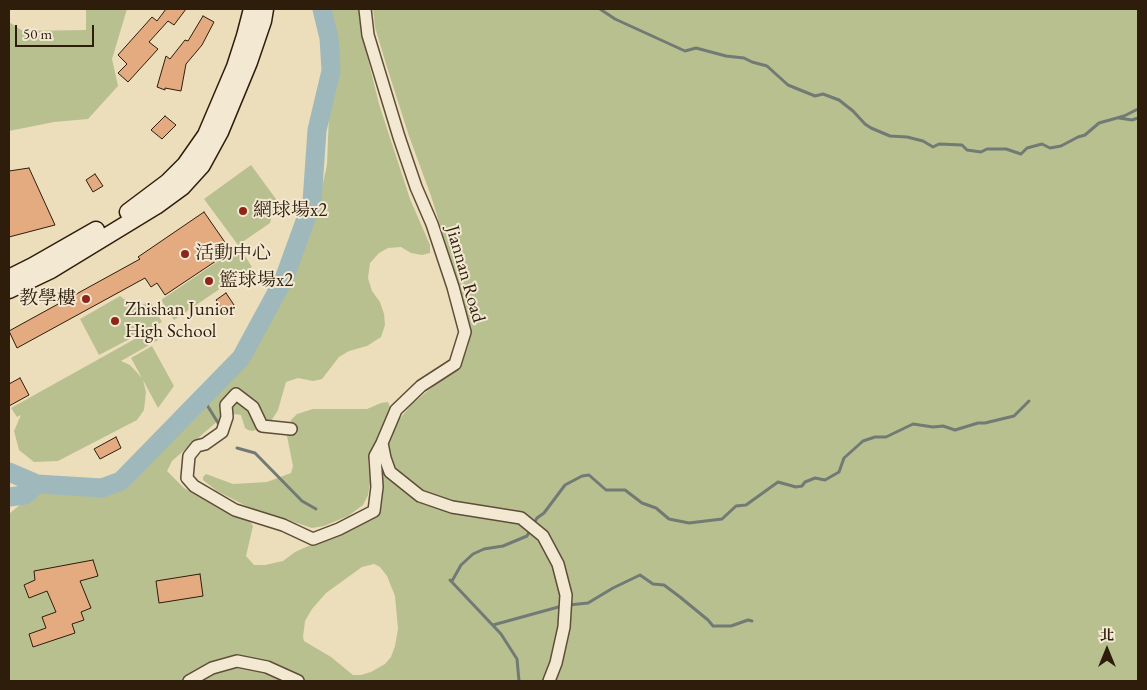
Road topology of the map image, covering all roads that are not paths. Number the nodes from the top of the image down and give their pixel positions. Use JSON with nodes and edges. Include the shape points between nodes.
{"nodes":[{"id":1,"x":252,"y":9,"type":"edge"},
{"id":2,"x":265,"y":9,"type":"edge"},
{"id":3,"x":365,"y":9,"type":"edge"},
{"id":4,"x":9,"y":278,"type":"edge"},
{"id":5,"x":9,"y":290,"type":"edge"},
{"id":6,"x":290,"y":429,"type":"dead end"},
{"id":7,"x":382,"y":443,"type":"junction"},
{"id":8,"x":189,"y":681,"type":"edge"},
{"id":9,"x":298,"y":681,"type":"edge"},
{"id":10,"x":549,"y":681,"type":"edge"}],
"edges":[{"from":1,"to":4,"type":"street","via":[[234,67],[206,135],[185,165],[133,209]]},
{"from":2,"to":5,"type":"street","via":[[249,62],[220,132],[202,165],[182,187],[50,270]]},
{"from":3,"to":7,"type":"street","name":"Jiannan Road","via":[[368,35],[396,128],[432,224],[465,332],[455,364],[421,386],[396,410]]},
{"from":6,"to":7,"type":"street","name":"Jiannan Road","via":[[262,426],[253,407],[236,394],[226,405],[227,417],[222,432],[197,446],[189,456],[187,478],[194,486],[235,510],[284,525],[314,539],[374,511],[377,487],[375,456]]},
{"from":7,"to":10,"type":"street","via":[[390,472],[420,496],[452,508],[521,518],[543,536],[558,564],[566,595],[564,627]]},
{"from":8,"to":9,"type":"street","via":[[212,668],[237,661],[267,667]]}]}
